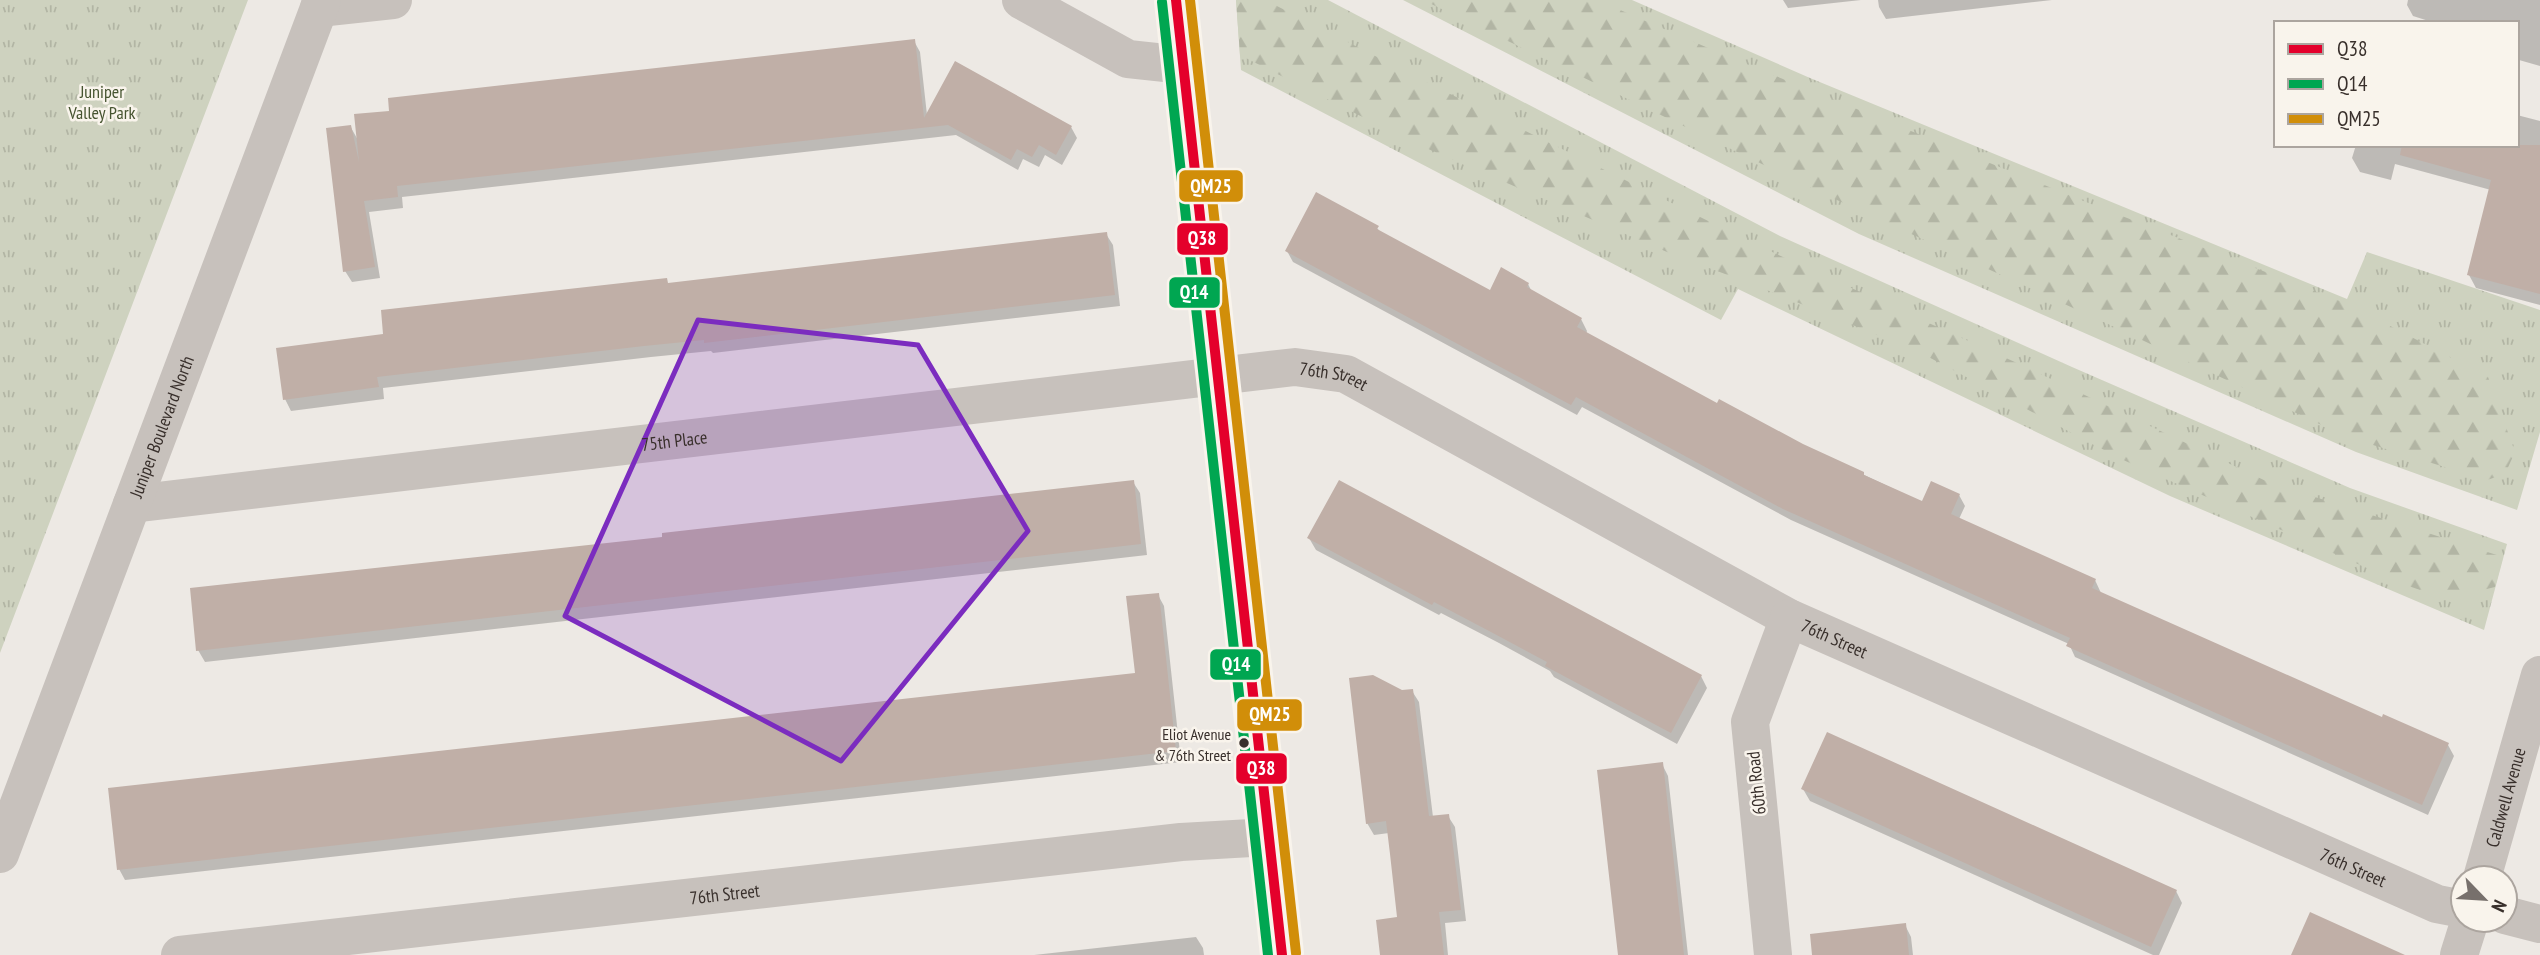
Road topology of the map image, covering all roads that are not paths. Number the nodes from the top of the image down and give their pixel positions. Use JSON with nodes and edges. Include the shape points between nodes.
{"nodes":[{"id":1,"x":393,"y":0,"type":"edge"},
{"id":2,"x":1021,"y":0,"type":"edge"},
{"id":3,"x":1176,"y":0,"type":"edge"},
{"id":4,"x":320,"y":4,"type":"edge"},
{"id":5,"x":1184,"y":65,"type":"junction"},
{"id":6,"x":1217,"y":376,"type":"junction"},
{"id":7,"x":132,"y":504,"type":"junction"},
{"id":8,"x":1789,"y":618,"type":"junction"},
{"id":9,"x":2540,"y":675,"type":"edge"},
{"id":10,"x":1269,"y":836,"type":"junction"},
{"id":11,"x":0,"y":854,"type":"edge"},
{"id":12,"x":2486,"y":864,"type":"edge"},
{"id":13,"x":2449,"y":906,"type":"edge"},
{"id":14,"x":2519,"y":919,"type":"edge"},
{"id":15,"x":2540,"y":924,"type":"edge"},
{"id":16,"x":2466,"y":934,"type":"edge"},
{"id":17,"x":180,"y":955,"type":"edge"},
{"id":18,"x":1282,"y":955,"type":"edge"},
{"id":19,"x":1773,"y":955,"type":"edge"},
{"id":20,"x":2459,"y":955,"type":"edge"}],
"edges":[{"from":1,"to":4,"type":"street"},
{"from":2,"to":5,"type":"street","via":[[1128,60]]},
{"from":3,"to":5,"type":"street"},
{"from":4,"to":7,"type":"street","name":"Juniper Boulevard North"},
{"from":5,"to":6,"type":"street"},
{"from":6,"to":7,"type":"street","name":"75th Place"},
{"from":6,"to":8,"type":"street","name":"76th Street","via":[[1295,367],[1346,374]]},
{"from":6,"to":10,"type":"street"},
{"from":7,"to":11,"type":"street","name":"Juniper Boulevard North"},
{"from":8,"to":13,"type":"street","name":"76th Street"},
{"from":8,"to":19,"type":"street","name":"60th Road","via":[[1750,722]]},
{"from":9,"to":12,"type":"street","name":"Caldwell Avenue"},
{"from":10,"to":17,"type":"street","name":"76th Street","via":[[1181,842]]},
{"from":10,"to":18,"type":"street"},
{"from":14,"to":15,"type":"street"},
{"from":16,"to":20,"type":"street"}]}
